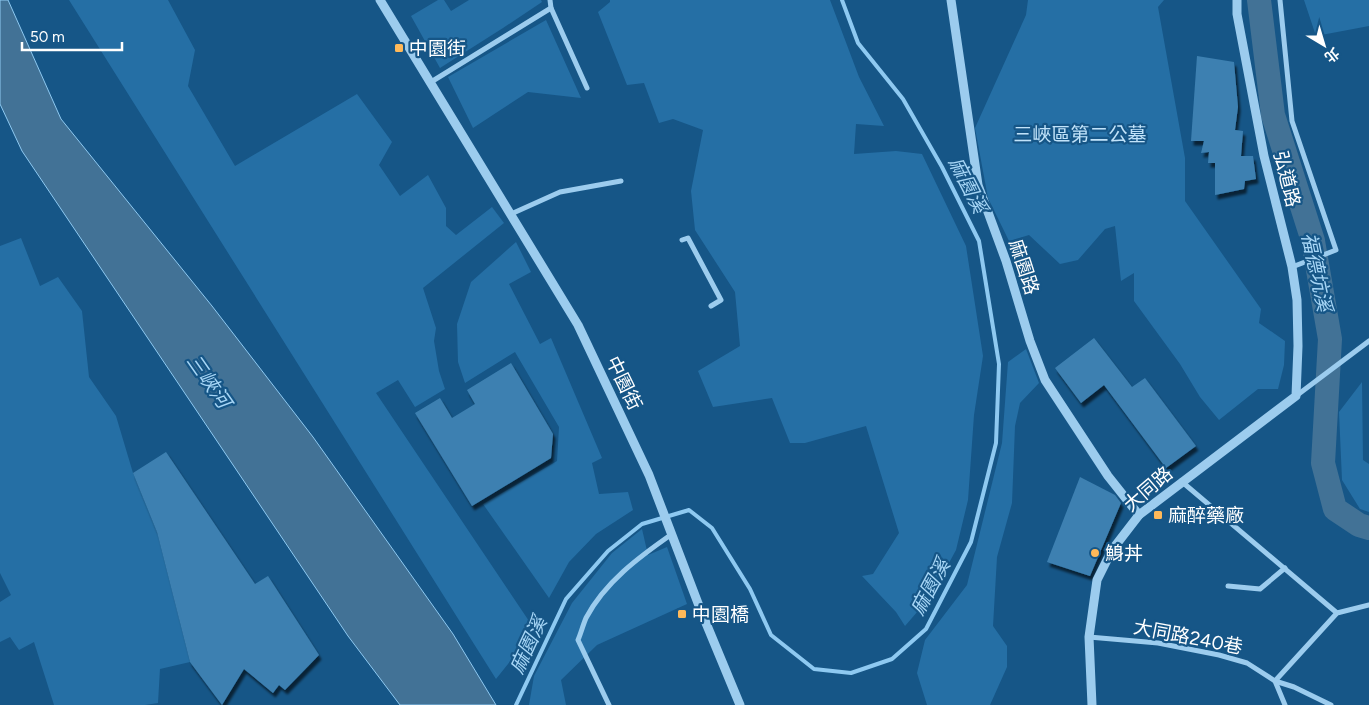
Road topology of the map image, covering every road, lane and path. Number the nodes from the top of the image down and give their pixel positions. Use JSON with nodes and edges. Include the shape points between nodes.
{"nodes":[{"id":1,"x":380,"y":0,"type":"edge"},
{"id":2,"x":550,"y":0,"type":"edge"},
{"id":3,"x":951,"y":0,"type":"edge"},
{"id":4,"x":1237,"y":0,"type":"edge"},
{"id":5,"x":1280,"y":0,"type":"edge"},
{"id":6,"x":551,"y":8,"type":"junction"},
{"id":7,"x":431,"y":82,"type":"junction"},
{"id":8,"x":588,"y":88,"type":"dead end"},
{"id":9,"x":621,"y":181,"type":"dead end"},
{"id":10,"x":511,"y":214,"type":"junction"},
{"id":11,"x":682,"y":240,"type":"dead end"},
{"id":12,"x":1292,"y":267,"type":"junction"},
{"id":13,"x":711,"y":306,"type":"dead end"},
{"id":14,"x":1369,"y":340,"type":"edge"},
{"id":15,"x":1296,"y":396,"type":"junction"},
{"id":16,"x":1181,"y":481,"type":"junction"},
{"id":17,"x":1139,"y":514,"type":"junction"},
{"id":18,"x":672,"y":533,"type":"junction"},
{"id":19,"x":1286,"y":568,"type":"junction"},
{"id":20,"x":1228,"y":586,"type":"dead end"},
{"id":21,"x":1369,"y":605,"type":"edge"},
{"id":22,"x":1338,"y":613,"type":"junction"},
{"id":23,"x":1089,"y":637,"type":"junction"},
{"id":24,"x":1276,"y":681,"type":"junction"},
{"id":25,"x":609,"y":705,"type":"edge"},
{"id":26,"x":740,"y":705,"type":"edge"},
{"id":27,"x":1092,"y":705,"type":"edge"},
{"id":28,"x":1285,"y":705,"type":"edge"},
{"id":29,"x":1331,"y":705,"type":"edge"}],
"edges":[{"from":1,"to":7,"type":"street","name":"中園街"},
{"from":2,"to":6,"type":"street"},
{"from":3,"to":17,"type":"street","name":"麻園路","via":[[978,185],[1006,261],[1030,341],[1045,380],[1108,476]]},
{"from":4,"to":12,"type":"street","name":"弘道路","via":[[1264,156]]},
{"from":5,"to":12,"type":"street","via":[[1292,122],[1336,250]]},
{"from":6,"to":7,"type":"street"},
{"from":6,"to":8,"type":"street"},
{"from":7,"to":10,"type":"street","name":"中園街"},
{"from":9,"to":10,"type":"street","via":[[560,192]]},
{"from":10,"to":18,"type":"street","name":"中園街","via":[[578,325],[649,475]]},
{"from":11,"to":13,"type":"street","via":[[688,238],[721,300]]},
{"from":12,"to":15,"type":"street","name":"弘道路","via":[[1297,300]]},
{"from":14,"to":15,"type":"street","name":"大同路"},
{"from":15,"to":16,"type":"street","name":"大同路"},
{"from":16,"to":17,"type":"street","name":"大同路"},
{"from":16,"to":19,"type":"street"},
{"from":17,"to":23,"type":"street","name":"大同路","via":[[1112,550],[1097,580]]},
{"from":18,"to":25,"type":"street","via":[[637,558],[607,588],[586,618],[578,640]]},
{"from":18,"to":26,"type":"street"},
{"from":19,"to":20,"type":"street","via":[[1260,589]]},
{"from":19,"to":22,"type":"street"},
{"from":21,"to":22,"type":"street"},
{"from":22,"to":24,"type":"street"},
{"from":23,"to":24,"type":"street","name":"大同路240巷","via":[[1158,643],[1219,655],[1247,663]]},
{"from":23,"to":27,"type":"street","name":"大同路"},
{"from":24,"to":28,"type":"street"},
{"from":24,"to":29,"type":"street","name":"大同路240巷"}]}
